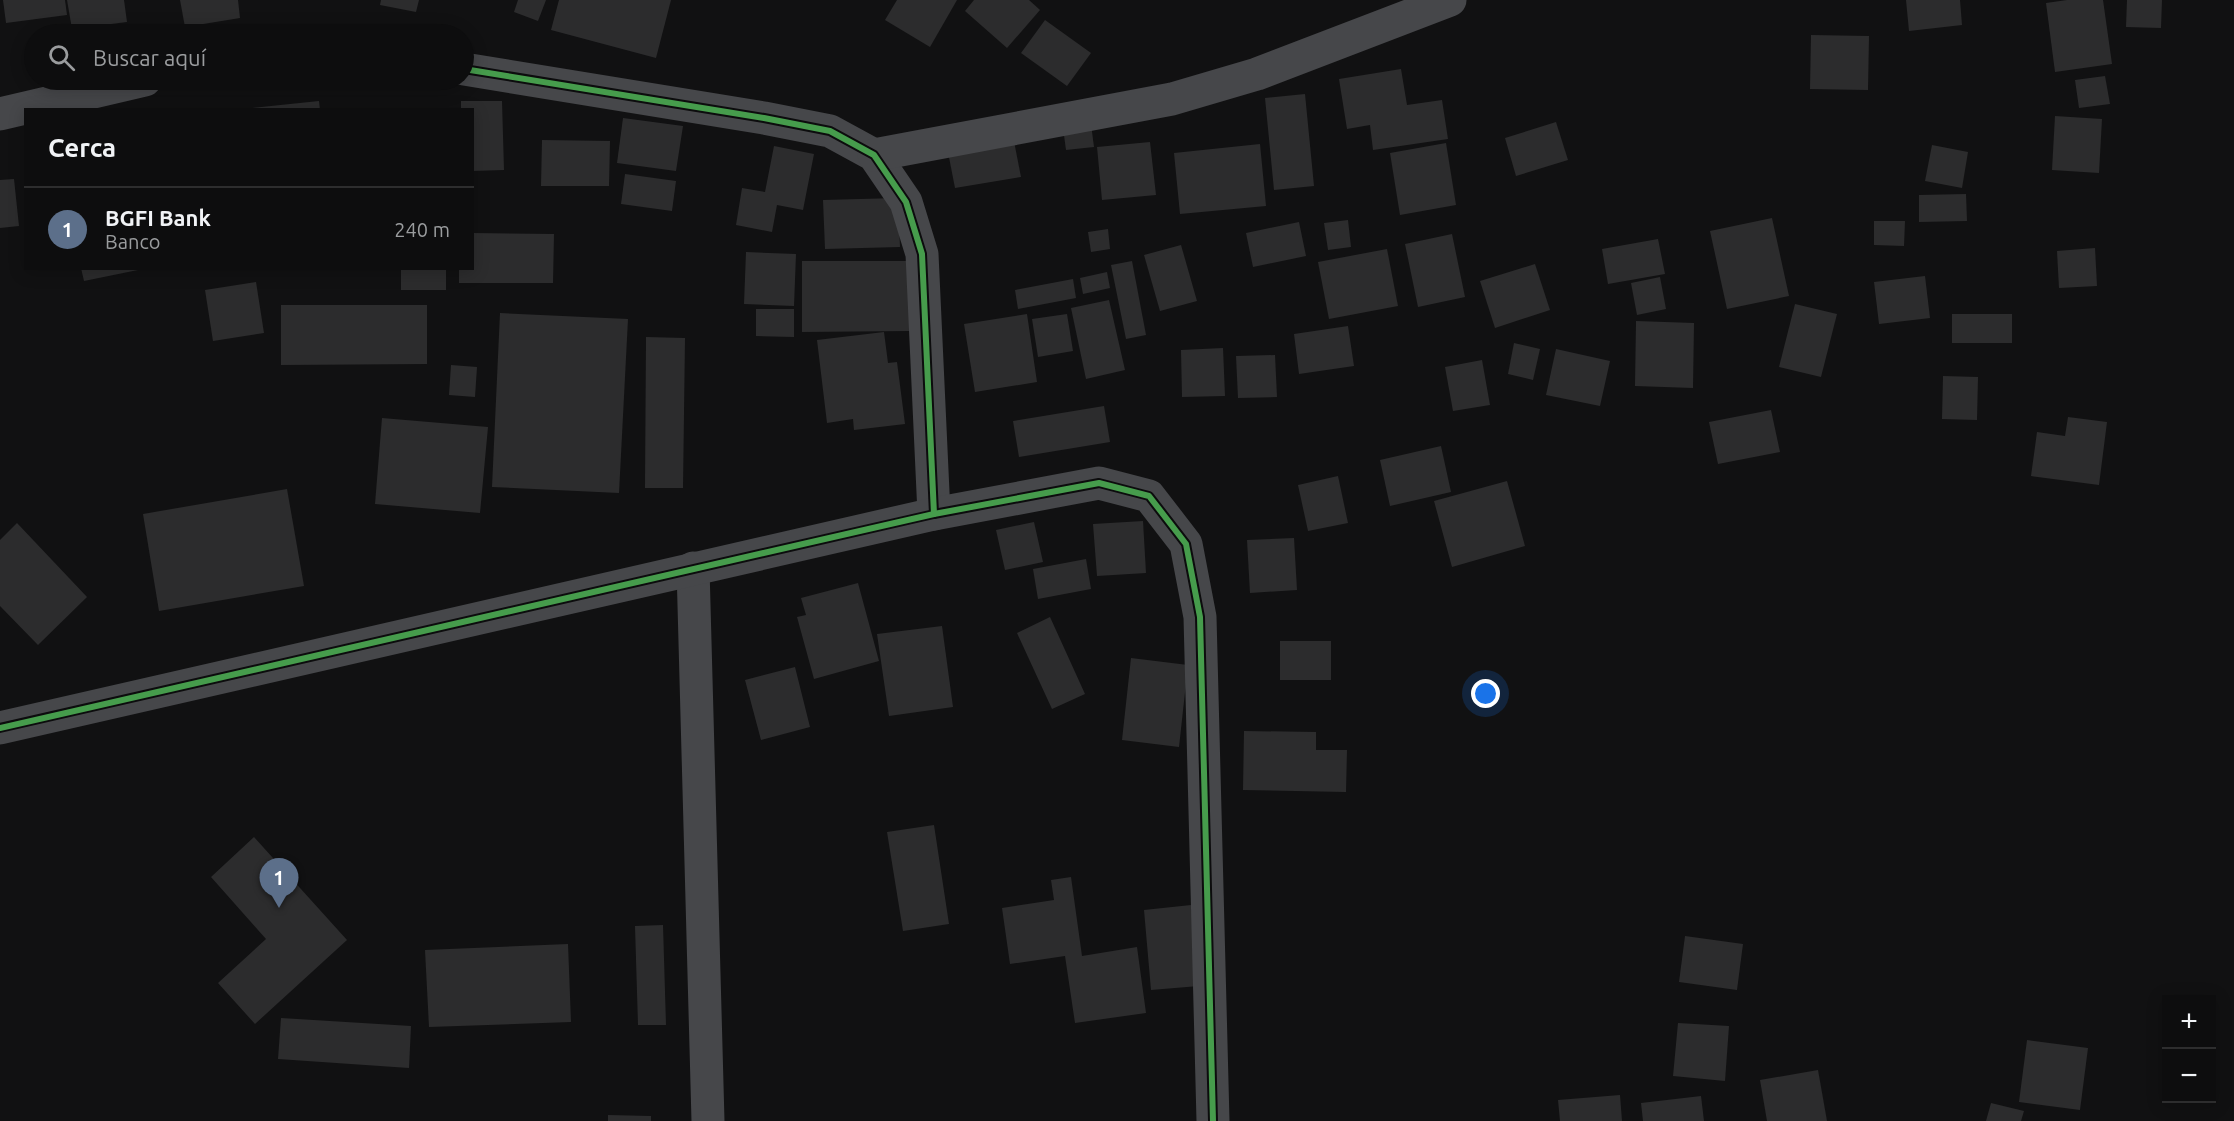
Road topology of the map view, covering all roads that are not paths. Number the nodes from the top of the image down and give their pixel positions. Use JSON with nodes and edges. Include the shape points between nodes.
{"nodes":[{"id":1,"x":1450,"y":0,"type":"edge"},
{"id":2,"x":474,"y":71,"type":"edge"},
{"id":3,"x":102,"y":90,"type":"edge"},
{"id":4,"x":24,"y":108,"type":"edge"},
{"id":5,"x":26,"y":108,"type":"edge"},
{"id":6,"x":0,"y":114,"type":"edge"},
{"id":7,"x":874,"y":155,"type":"junction"},
{"id":8,"x":934,"y":514,"type":"junction"},
{"id":9,"x":693,"y":568,"type":"junction"},
{"id":10,"x":0,"y":728,"type":"edge"},
{"id":11,"x":708,"y":1121,"type":"edge"},
{"id":12,"x":1213,"y":1121,"type":"edge"}],
"edges":[{"from":1,"to":7,"type":"street","via":[[1257,74],[1172,99]]},
{"from":2,"to":7,"type":"street","via":[[830,131]]},
{"from":3,"to":5,"type":"street"},
{"from":4,"to":6,"type":"street"},
{"from":7,"to":8,"type":"street","via":[[906,201],[922,254]]},
{"from":8,"to":9,"type":"street"},
{"from":8,"to":12,"type":"street","via":[[1099,483],[1149,496],[1186,544],[1200,617]]},
{"from":9,"to":10,"type":"street"},
{"from":9,"to":11,"type":"street"}]}
